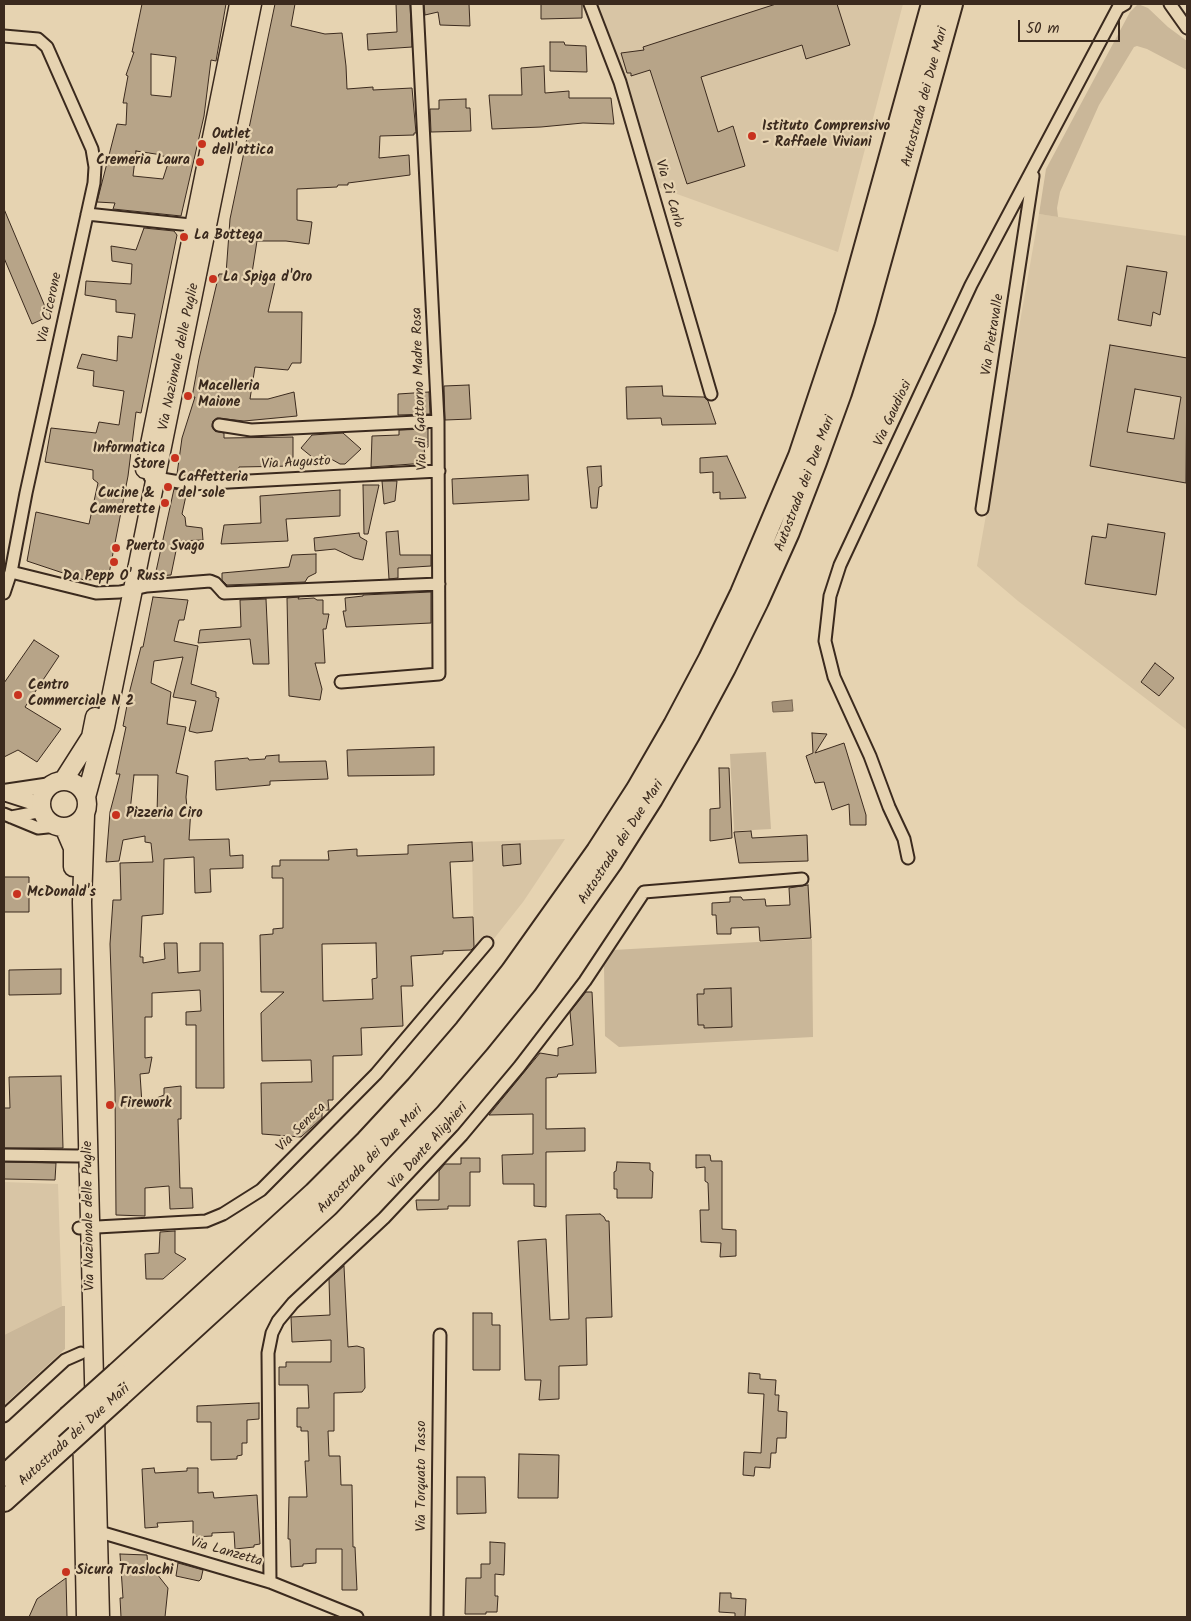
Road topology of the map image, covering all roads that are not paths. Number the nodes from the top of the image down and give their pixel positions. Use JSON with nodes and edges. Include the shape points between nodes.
{"nodes":[{"id":1,"x":240,"y":4,"type":"edge"},
{"id":2,"x":252,"y":4,"type":"edge"},
{"id":3,"x":417,"y":4,"type":"edge"},
{"id":4,"x":590,"y":4,"type":"edge"},
{"id":5,"x":932,"y":4,"type":"edge"},
{"id":6,"x":952,"y":4,"type":"edge"},
{"id":7,"x":1125,"y":4,"type":"edge"},
{"id":8,"x":1170,"y":4,"type":"edge"},
{"id":9,"x":1187,"y":28,"type":"edge"},
{"id":10,"x":4,"y":36,"type":"edge"},
{"id":11,"x":1035,"y":166,"type":"junction"},
{"id":12,"x":87,"y":214,"type":"junction"},
{"id":13,"x":200,"y":226,"type":"junction"},
{"id":14,"x":711,"y":394,"type":"dead end"},
{"id":15,"x":438,"y":421,"type":"junction"},
{"id":16,"x":219,"y":424,"type":"dead end"},
{"id":17,"x":439,"y":471,"type":"junction"},
{"id":18,"x":149,"y":477,"type":"junction"},
{"id":19,"x":982,"y":508,"type":"dead end"},
{"id":20,"x":11,"y":572,"type":"junction"},
{"id":21,"x":439,"y":584,"type":"junction"},
{"id":22,"x":126,"y":590,"type":"junction"},
{"id":23,"x":4,"y":593,"type":"edge"},
{"id":24,"x":341,"y":682,"type":"dead end"},
{"id":25,"x":58,"y":783,"type":"junction"},
{"id":26,"x":4,"y":793,"type":"edge"},
{"id":27,"x":86,"y":797,"type":"junction"},
{"id":28,"x":42,"y":808,"type":"junction"},
{"id":29,"x":85,"y":815,"type":"junction"},
{"id":30,"x":6,"y":816,"type":"edge"},
{"id":31,"x":60,"y":826,"type":"junction"},
{"id":32,"x":908,"y":858,"type":"dead end"},
{"id":33,"x":802,"y":879,"type":"dead end"},
{"id":34,"x":488,"y":943,"type":"dead end"},
{"id":35,"x":4,"y":1155,"type":"edge"},
{"id":36,"x":78,"y":1156,"type":"junction"},
{"id":37,"x":85,"y":1227,"type":"junction"},
{"id":38,"x":440,"y":1335,"type":"dead end"},
{"id":39,"x":81,"y":1353,"type":"junction"},
{"id":40,"x":4,"y":1416,"type":"edge"},
{"id":41,"x":4,"y":1476,"type":"edge"},
{"id":42,"x":4,"y":1501,"type":"edge"},
{"id":43,"x":91,"y":1530,"type":"junction"},
{"id":44,"x":270,"y":1582,"type":"junction"},
{"id":45,"x":86,"y":1617,"type":"edge"},
{"id":46,"x":100,"y":1617,"type":"edge"},
{"id":47,"x":357,"y":1617,"type":"edge"},
{"id":48,"x":437,"y":1617,"type":"edge"}],
"edges":[{"from":1,"to":13,"type":"main road","name":"Via Nazionale delle Puglie"},
{"from":2,"to":13,"type":"main road","name":"Via Nazionale delle Puglie"},
{"from":3,"to":15,"type":"street","name":"Via di Gattorno Madre Rosa"},
{"from":4,"to":14,"type":"street","name":"Via Zi Carlo","via":[[620,82]]},
{"from":5,"to":41,"type":"highway","name":"Autostrada dei Due Mari","bridge":true,"via":[[846,315],[799,456],[709,659],[637,789],[516,965],[416,1087],[314,1193]]},
{"from":6,"to":42,"type":"highway","name":"Autostrada dei Due Mari","bridge":true,"via":[[864,321],[816,462],[789,532],[746,626],[690,735],[652,799],[526,984],[430,1099],[328,1206]]},
{"from":7,"to":11,"type":"street","name":"Via Gaudiosi","via":[[1118,8]]},
{"from":8,"to":9,"type":"street"},
{"from":10,"to":12,"type":"street","name":"Via Cicerone","via":[[38,39],[52,56],[92,149],[94,183]]},
{"from":11,"to":19,"type":"street","name":"Via Pietravalle"},
{"from":11,"to":32,"type":"street","name":"Via Gaudiosi","via":[[971,285],[840,565],[830,596],[825,641],[834,677],[904,839]]},
{"from":12,"to":13,"type":"street"},
{"from":12,"to":20,"type":"street","name":"Via Cicerone"},
{"from":13,"to":18,"type":"main road","name":"Via Nazionale delle Puglie"},
{"from":15,"to":16,"type":"street","via":[[251,430]]},
{"from":15,"to":17,"type":"street","name":"Via di Gattorno Madre Rosa"},
{"from":17,"to":18,"type":"street","name":"Via Augusto","via":[[191,484]]},
{"from":17,"to":21,"type":"street","name":"Via di Gattorno Madre Rosa"},
{"from":18,"to":22,"type":"main road","name":"Via Nazionale delle Puglie"},
{"from":20,"to":22,"type":"street","via":[[96,593]]},
{"from":20,"to":23,"type":"street","name":"Via Cicerone"},
{"from":21,"to":22,"type":"street","via":[[224,593],[210,581]]},
{"from":21,"to":24,"type":"street","name":"Via di Gattorno Madre Rosa","via":[[439,674]]},
{"from":22,"to":25,"type":"main road","name":"Via Nazionale delle Puglie","via":[[91,737]]},
{"from":22,"to":27,"type":"main road","name":"Via Nazionale delle Puglie","via":[[105,727]]},
{"from":25,"to":26,"type":"street"},
{"from":25,"to":27,"type":"main road","via":[[78,785]]},
{"from":25,"to":28,"type":"main road","via":[[46,790]]},
{"from":26,"to":28,"type":"street"},
{"from":27,"to":29,"type":"main road"},
{"from":28,"to":30,"type":"street"},
{"from":28,"to":31,"type":"main road","via":[[51,822]]},
{"from":29,"to":31,"type":"main road","via":[[76,824]]},
{"from":29,"to":37,"type":"main road","name":"Via Nazionale delle Puglie","via":[[82,902]]},
{"from":30,"to":31,"type":"street","via":[[38,828]]},
{"from":31,"to":36,"type":"main road","name":"Via Nazionale delle Puglie","via":[[73,848]]},
{"from":33,"to":44,"type":"street","name":"Via Dante Alighieri","via":[[644,892],[585,981],[462,1135],[278,1321],[268,1353]]},
{"from":34,"to":37,"type":"street","name":"Via Seneca","via":[[376,1074],[261,1190],[206,1221]]},
{"from":35,"to":36,"type":"street"},
{"from":36,"to":37,"type":"main road","name":"Via Nazionale delle Puglie"},
{"from":37,"to":39,"type":"main road","name":"Via Nazionale delle Puglie"},
{"from":37,"to":43,"type":"main road","name":"Via Nazionale delle Puglie","via":[[95,1440]]},
{"from":38,"to":48,"type":"street","name":"Via Torquato Tasso"},
{"from":39,"to":40,"type":"street","via":[[65,1360]]},
{"from":39,"to":43,"type":"main road","name":"Via Nazionale delle Puglie"},
{"from":43,"to":44,"type":"street","name":"Via Lanzetta"},
{"from":43,"to":45,"type":"main road","name":"Via Nazionale delle Puglie"},
{"from":43,"to":46,"type":"main road","name":"Via Nazionale delle Puglie"},
{"from":44,"to":47,"type":"street","name":"Via Lanzetta"}]}
